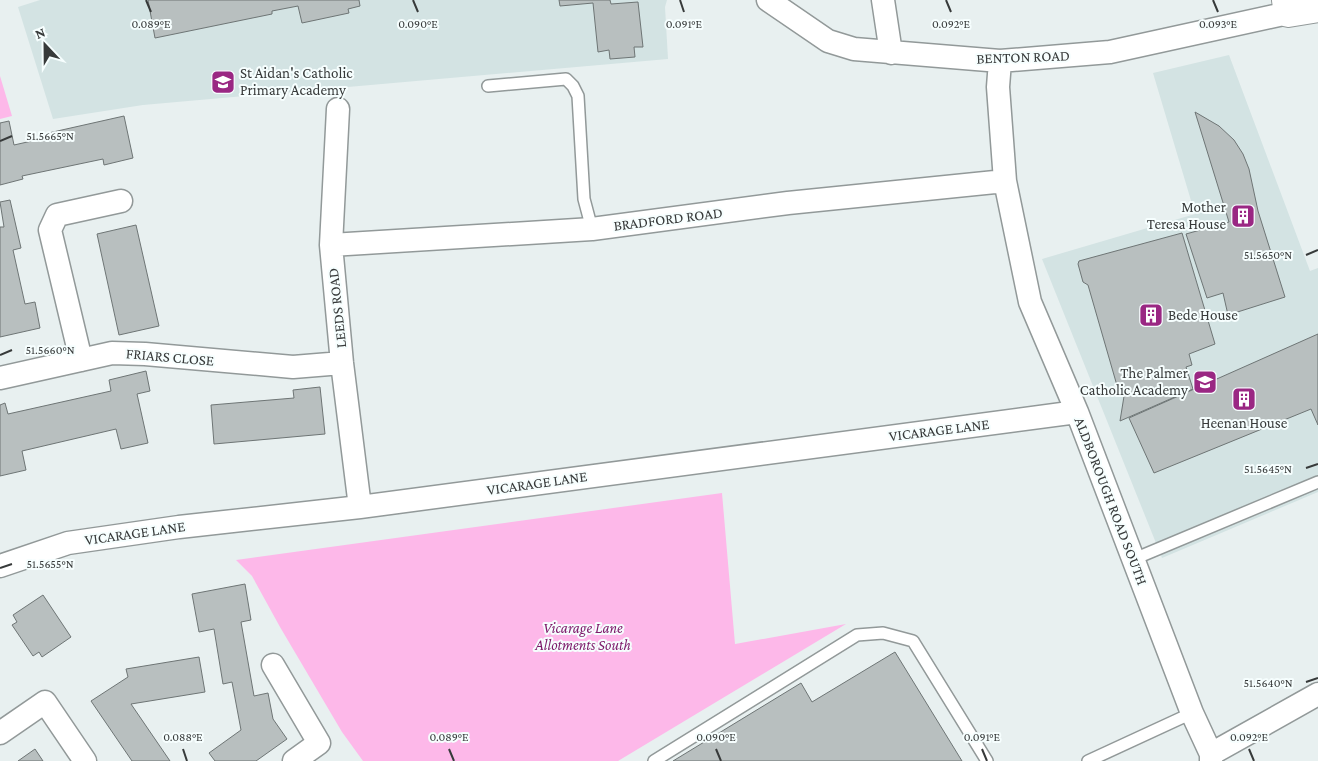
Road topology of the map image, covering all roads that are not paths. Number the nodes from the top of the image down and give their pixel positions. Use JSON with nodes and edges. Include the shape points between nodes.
{"nodes":[{"id":1,"x":768,"y":0,"type":"edge"},
{"id":2,"x":883,"y":0,"type":"edge"},
{"id":3,"x":1287,"y":7,"type":"edge"},
{"id":4,"x":1318,"y":8,"type":"edge"},
{"id":5,"x":892,"y":53,"type":"junction"},
{"id":6,"x":1000,"y":61,"type":"junction"},
{"id":7,"x":488,"y":86,"type":"dead end"},
{"id":8,"x":338,"y":109,"type":"dead end"},
{"id":9,"x":1005,"y":181,"type":"junction"},
{"id":10,"x":121,"y":201,"type":"dead end"},
{"id":11,"x":592,"y":229,"type":"junction"},
{"id":12,"x":331,"y":245,"type":"junction"},
{"id":13,"x":81,"y":360,"type":"junction"},
{"id":14,"x":342,"y":362,"type":"junction"},
{"id":15,"x":0,"y":378,"type":"edge"},
{"id":16,"x":1077,"y":412,"type":"junction"},
{"id":17,"x":1318,"y":482,"type":"edge"},
{"id":18,"x":360,"y":507,"type":"junction"},
{"id":19,"x":1134,"y":559,"type":"junction"},
{"id":20,"x":0,"y":566,"type":"edge"},
{"id":21,"x":273,"y":665,"type":"dead end"},
{"id":22,"x":1318,"y":694,"type":"edge"},
{"id":23,"x":1192,"y":713,"type":"junction"},
{"id":24,"x":0,"y":733,"type":"edge"},
{"id":25,"x":1211,"y":758,"type":"edge"},
{"id":26,"x":85,"y":761,"type":"edge"},
{"id":27,"x":294,"y":761,"type":"edge"},
{"id":28,"x":654,"y":761,"type":"edge"},
{"id":29,"x":987,"y":761,"type":"edge"},
{"id":30,"x":1088,"y":761,"type":"edge"}],
"edges":[{"from":1,"to":5,"type":"street","name":"BENTON ROAD","via":[[828,41],[854,49]]},
{"from":2,"to":5,"type":"street"},
{"from":3,"to":4,"type":"street"},
{"from":3,"to":6,"type":"street","name":"BENTON ROAD","via":[[1110,52]]},
{"from":5,"to":6,"type":"street","name":"BENTON ROAD"},
{"from":6,"to":9,"type":"street","name":"ALDBOROUGH ROAD SOUTH","via":[[998,87]]},
{"from":7,"to":11,"type":"lane","via":[[566,79],[573,86],[578,96],[584,199]]},
{"from":8,"to":12,"type":"street","name":"LEEDS ROAD"},
{"from":9,"to":11,"type":"street","name":"BRADFORD ROAD","via":[[788,203]]},
{"from":9,"to":16,"type":"street","name":"ALDBOROUGH ROAD SOUTH","via":[[1030,302]]},
{"from":10,"to":13,"type":"street","via":[[57,215],[50,230]]},
{"from":11,"to":12,"type":"street","name":"BRADFORD ROAD"},
{"from":12,"to":14,"type":"street","name":"LEEDS ROAD"},
{"from":13,"to":14,"type":"street","name":"FRIARS CLOSE","via":[[112,353],[292,367]]},
{"from":13,"to":15,"type":"street","name":"FRIARS CLOSE"},
{"from":14,"to":18,"type":"street","name":"LEEDS ROAD"},
{"from":16,"to":18,"type":"street","name":"VICARAGE LANE"},
{"from":16,"to":19,"type":"street","name":"ALDBOROUGH ROAD SOUTH"},
{"from":17,"to":19,"type":"lane"},
{"from":18,"to":20,"type":"street","name":"VICARAGE LANE","via":[[68,543]]},
{"from":19,"to":23,"type":"street","name":"ALDBOROUGH ROAD SOUTH"},
{"from":21,"to":27,"type":"street","via":[[319,742]]},
{"from":22,"to":25,"type":"street"},
{"from":23,"to":25,"type":"street","name":"ALDBOROUGH ROAD SOUTH"},
{"from":23,"to":30,"type":"lane"},
{"from":24,"to":26,"type":"street","via":[[45,702]]},
{"from":28,"to":29,"type":"lane","via":[[857,635],[883,633],[913,641]]}]}
